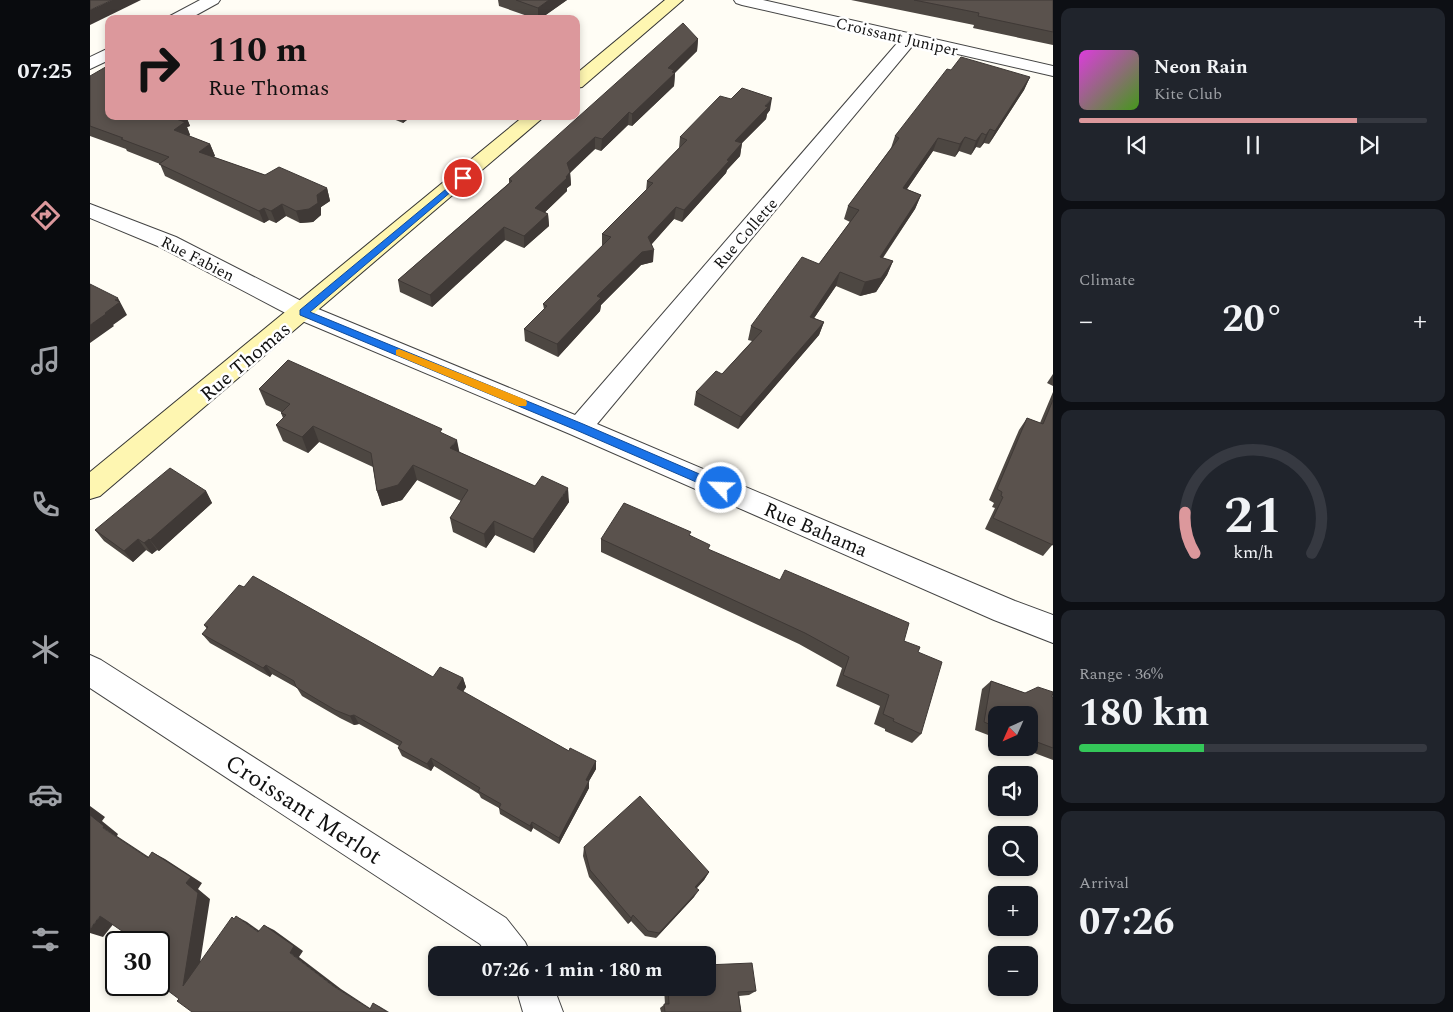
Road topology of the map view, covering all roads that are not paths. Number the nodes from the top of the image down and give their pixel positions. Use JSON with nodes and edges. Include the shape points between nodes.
{"nodes":[{"id":1,"x":212,"y":0,"type":"edge"},
{"id":2,"x":675,"y":0,"type":"edge"},
{"id":3,"x":742,"y":0,"type":"edge"},
{"id":4,"x":184,"y":15,"type":"edge"},
{"id":5,"x":910,"y":39,"type":"junction"},
{"id":6,"x":105,"y":55,"type":"edge"},
{"id":7,"x":90,"y":64,"type":"edge"},
{"id":8,"x":1053,"y":72,"type":"edge"},
{"id":9,"x":580,"y":80,"type":"edge"},
{"id":10,"x":531,"y":120,"type":"edge"},
{"id":11,"x":90,"y":210,"type":"edge"},
{"id":12,"x":303,"y":312,"type":"junction"},
{"id":13,"x":579,"y":427,"type":"junction"},
{"id":14,"x":90,"y":488,"type":"edge"},
{"id":15,"x":1053,"y":629,"type":"edge"},
{"id":16,"x":90,"y":670,"type":"edge"},
{"id":17,"x":505,"y":946,"type":"edge"},
{"id":18,"x":538,"y":996,"type":"edge"},
{"id":19,"x":543,"y":1012,"type":"edge"}],
"edges":[{"from":1,"to":4,"type":"street"},
{"from":2,"to":9,"type":"street"},
{"from":3,"to":5,"type":"street","name":"Croissant Juniper"},
{"from":5,"to":8,"type":"street","name":"Croissant Juniper"},
{"from":5,"to":13,"type":"street","name":"Rue Collette"},
{"from":6,"to":7,"type":"street"},
{"from":10,"to":12,"type":"street","name":"Rue Thomas"},
{"from":11,"to":12,"type":"street","name":"Rue Fabien","via":[[168,242]]},
{"from":12,"to":13,"type":"street","name":"Rue Bahama"},
{"from":12,"to":14,"type":"street","name":"Rue Thomas"},
{"from":13,"to":15,"type":"street","name":"Rue Bahama"},
{"from":16,"to":17,"type":"street","name":"Croissant Merlot","via":[[493,931]]},
{"from":18,"to":19,"type":"street"}]}
